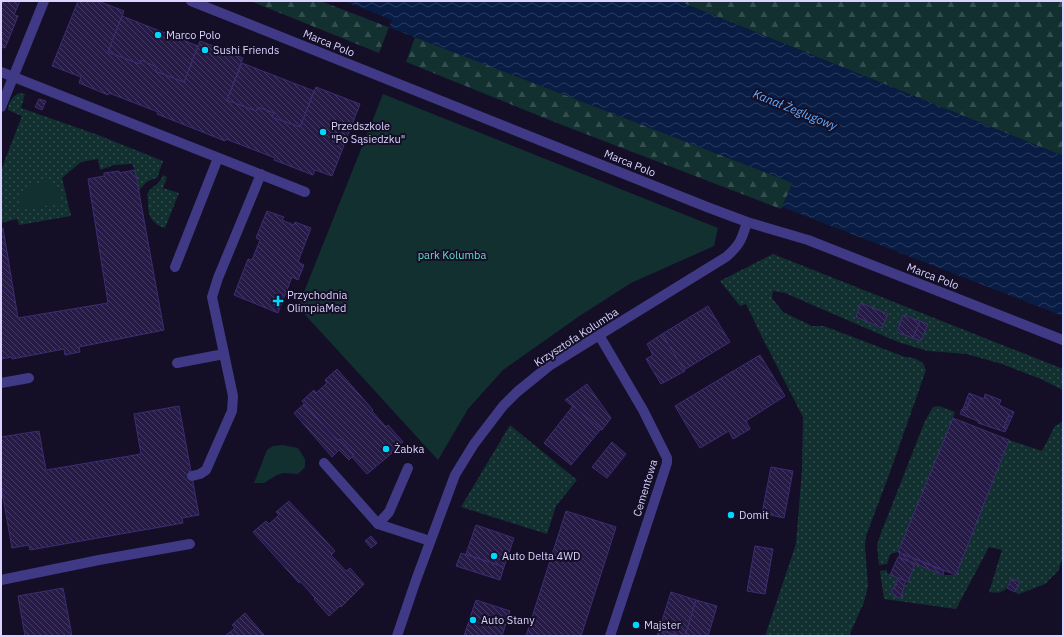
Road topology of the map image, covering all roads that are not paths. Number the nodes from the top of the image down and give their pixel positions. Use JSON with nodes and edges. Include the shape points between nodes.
{"nodes":[{"id":1,"x":44,"y":1,"type":"edge"},
{"id":2,"x":191,"y":1,"type":"edge"},
{"id":3,"x":1,"y":72,"type":"edge"},
{"id":4,"x":13,"y":77,"type":"junction"},
{"id":5,"x":1,"y":107,"type":"edge"},
{"id":6,"x":218,"y":158,"type":"junction"},
{"id":7,"x":261,"y":174,"type":"junction"},
{"id":8,"x":305,"y":192,"type":"dead end"},
{"id":9,"x":747,"y":222,"type":"junction"},
{"id":10,"x":175,"y":267,"type":"dead end"},
{"id":11,"x":599,"y":336,"type":"junction"},
{"id":12,"x":1063,"y":340,"type":"edge"},
{"id":13,"x":224,"y":354,"type":"junction"},
{"id":14,"x":177,"y":363,"type":"dead end"},
{"id":15,"x":29,"y":378,"type":"dead end"},
{"id":16,"x":1,"y":383,"type":"edge"},
{"id":17,"x":324,"y":464,"type":"dead end"},
{"id":18,"x":408,"y":468,"type":"dead end"},
{"id":19,"x":192,"y":476,"type":"dead end"},
{"id":20,"x":378,"y":524,"type":"junction"},
{"id":21,"x":430,"y":541,"type":"junction"},
{"id":22,"x":190,"y":544,"type":"dead end"},
{"id":23,"x":1,"y":580,"type":"edge"},
{"id":24,"x":397,"y":636,"type":"edge"},
{"id":25,"x":610,"y":636,"type":"edge"}],
"edges":[{"from":1,"to":4,"type":"street"},
{"from":2,"to":9,"type":"street","name":"Marca Polo"},
{"from":3,"to":4,"type":"street"},
{"from":4,"to":5,"type":"street"},
{"from":4,"to":6,"type":"street"},
{"from":6,"to":7,"type":"street"},
{"from":6,"to":10,"type":"street"},
{"from":7,"to":8,"type":"street"},
{"from":7,"to":13,"type":"street","via":[[212,297]]},
{"from":9,"to":11,"type":"street","name":"Krzysztofa Kolumba","via":[[742,238],[726,257]]},
{"from":9,"to":12,"type":"street","name":"Marca Polo","via":[[808,240]]},
{"from":11,"to":21,"type":"street","name":"Krzysztofa Kolumba","via":[[549,366],[503,406],[488,424],[455,475]]},
{"from":11,"to":25,"type":"street","name":"Cementowa","via":[[643,410],[667,458]]},
{"from":13,"to":14,"type":"street"},
{"from":13,"to":19,"type":"street","via":[[233,396],[232,411],[206,470]]},
{"from":15,"to":16,"type":"street"},
{"from":17,"to":20,"type":"street"},
{"from":18,"to":20,"type":"street","via":[[389,512]]},
{"from":20,"to":21,"type":"street"},
{"from":21,"to":24,"type":"street","name":"Krzysztofa Kolumba"},
{"from":22,"to":23,"type":"street"}]}
